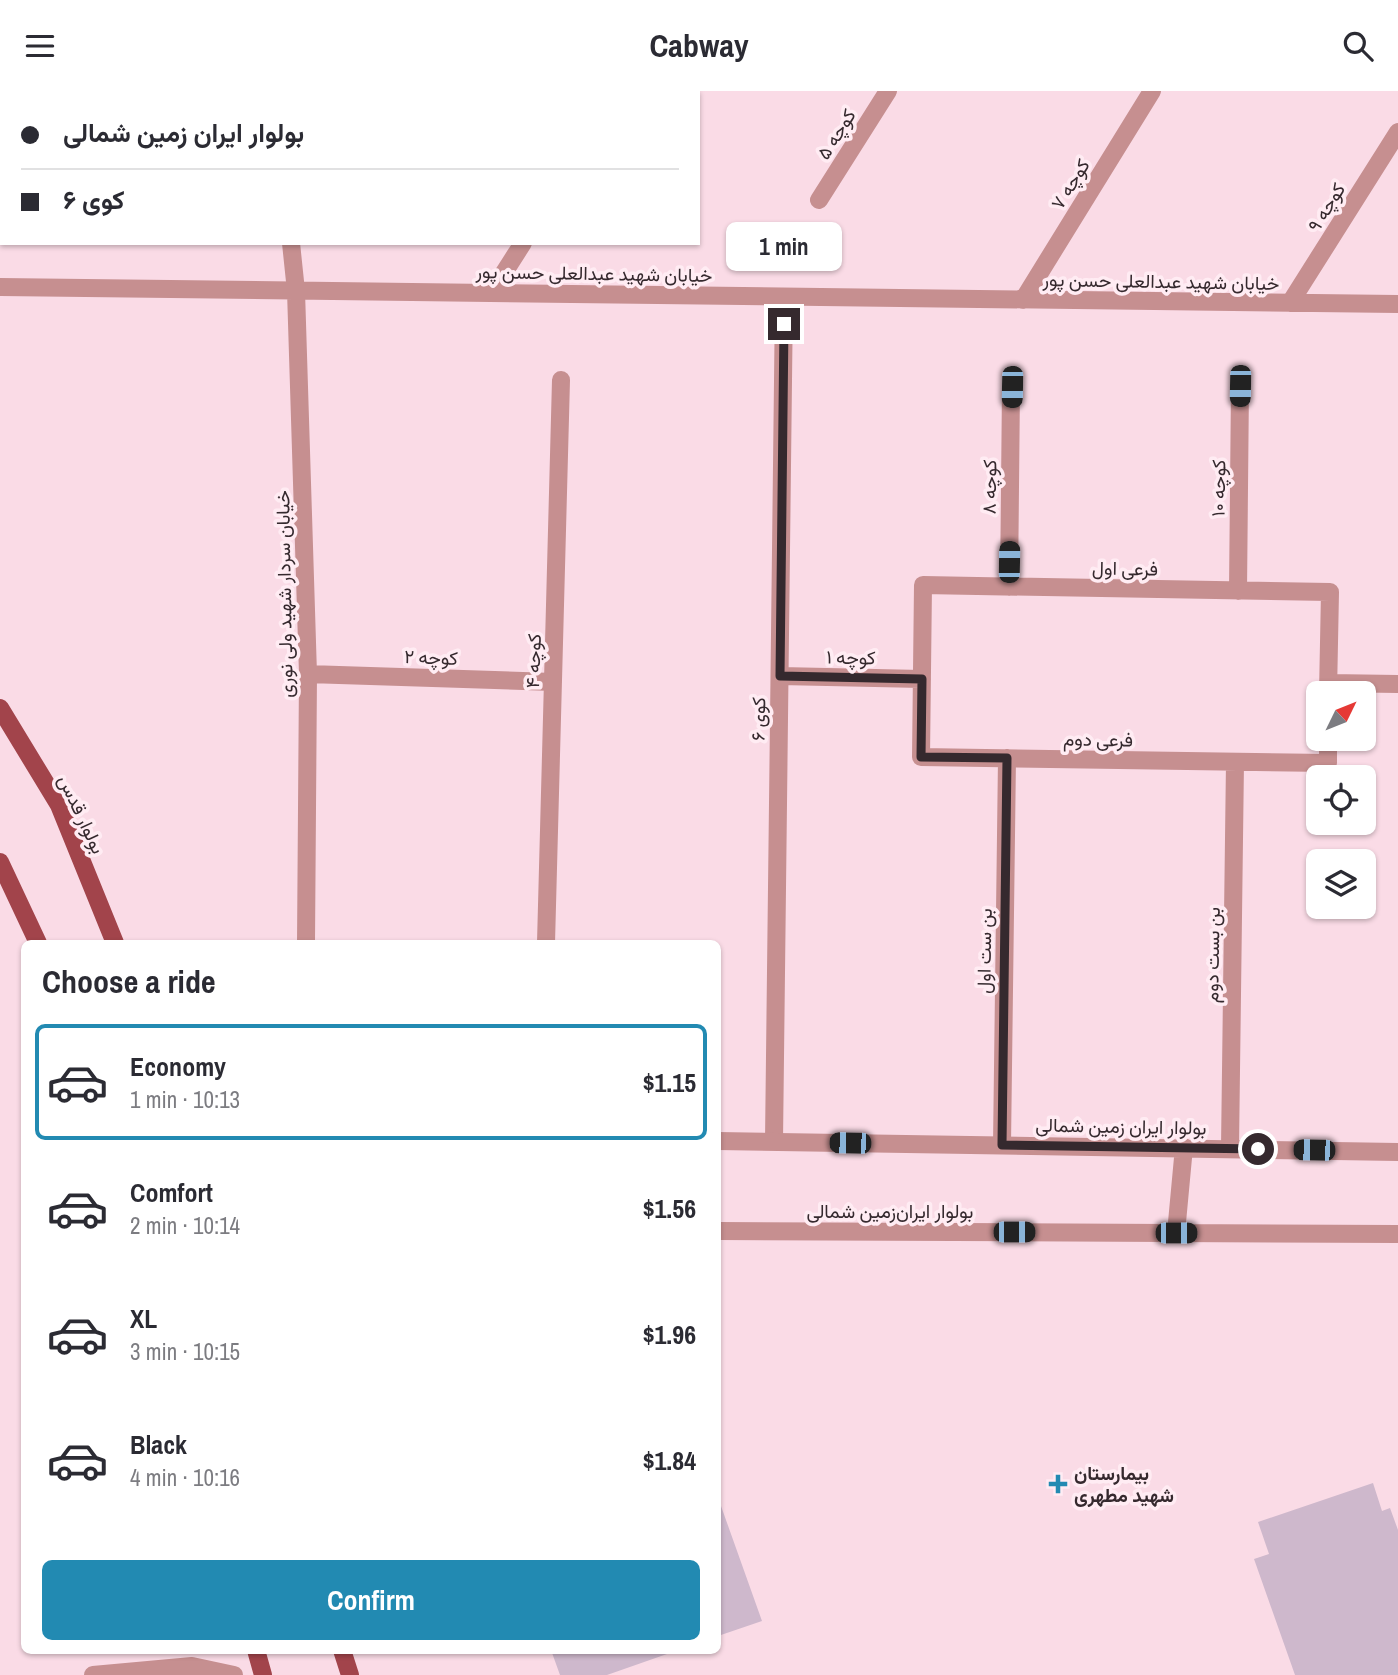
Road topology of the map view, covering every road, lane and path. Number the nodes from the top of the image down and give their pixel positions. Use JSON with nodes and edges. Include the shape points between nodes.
{"nodes":[{"id":1,"x":888,"y":91,"type":"edge"},
{"id":2,"x":1152,"y":91,"type":"edge"},
{"id":3,"x":1398,"y":132,"type":"edge"},
{"id":4,"x":819,"y":200,"type":"dead end"},
{"id":5,"x":291,"y":245,"type":"edge"},
{"id":6,"x":522,"y":245,"type":"edge"},
{"id":7,"x":0,"y":287,"type":"edge"},
{"id":8,"x":296,"y":291,"type":"junction"},
{"id":9,"x":491,"y":293,"type":"junction"},
{"id":10,"x":784,"y":297,"type":"junction"},
{"id":11,"x":1023,"y":300,"type":"junction"},
{"id":12,"x":1290,"y":303,"type":"junction"},
{"id":13,"x":1398,"y":305,"type":"edge"},
{"id":14,"x":561,"y":380,"type":"dead end"},
{"id":15,"x":1240,"y":386,"type":"dead end"},
{"id":16,"x":1012,"y":387,"type":"dead end"},
{"id":17,"x":1009,"y":587,"type":"junction"},
{"id":18,"x":1238,"y":591,"type":"junction"},
{"id":19,"x":308,"y":674,"type":"junction"},
{"id":20,"x":780,"y":676,"type":"junction"},
{"id":21,"x":922,"y":679,"type":"junction"},
{"id":22,"x":1329,"y":681,"type":"edge"},
{"id":23,"x":553,"y":682,"type":"junction"},
{"id":24,"x":1398,"y":684,"type":"edge"},
{"id":25,"x":1376,"y":685,"type":"edge"},
{"id":26,"x":0,"y":708,"type":"edge"},
{"id":27,"x":1328,"y":751,"type":"edge"},
{"id":28,"x":1007,"y":758,"type":"junction"},
{"id":29,"x":1235,"y":762,"type":"junction"},
{"id":30,"x":0,"y":862,"type":"edge"},
{"id":31,"x":37,"y":940,"type":"edge"},
{"id":32,"x":114,"y":940,"type":"edge"},
{"id":33,"x":306,"y":940,"type":"edge"},
{"id":34,"x":546,"y":940,"type":"edge"},
{"id":35,"x":721,"y":1141,"type":"edge"},
{"id":36,"x":774,"y":1142,"type":"junction"},
{"id":37,"x":1002,"y":1145,"type":"junction"},
{"id":38,"x":1184,"y":1147,"type":"junction"},
{"id":39,"x":1230,"y":1149,"type":"junction"},
{"id":40,"x":1398,"y":1152,"type":"edge"},
{"id":41,"x":721,"y":1231,"type":"edge"},
{"id":42,"x":1176,"y":1233,"type":"junction"},
{"id":43,"x":1398,"y":1234,"type":"edge"},
{"id":44,"x":257,"y":1654,"type":"edge"},
{"id":45,"x":343,"y":1654,"type":"edge"},
{"id":46,"x":93,"y":1675,"type":"edge"},
{"id":47,"x":234,"y":1675,"type":"edge"},
{"id":48,"x":263,"y":1675,"type":"edge"},
{"id":49,"x":350,"y":1675,"type":"edge"}],
"edges":[{"from":1,"to":4,"type":"street","name":"کوچه ۵"},
{"from":2,"to":11,"type":"street","name":"کوچه ۷"},
{"from":3,"to":12,"type":"street","name":"کوچه ۹"},
{"from":5,"to":8,"type":"street","name":"خیابان سردار شهید ولی نوری"},
{"from":6,"to":9,"type":"street"},
{"from":7,"to":8,"type":"street","name":"خیابان شهید عبدالعلی حسن پور"},
{"from":8,"to":9,"type":"street","name":"خیابان شهید عبدالعلی حسن پور"},
{"from":8,"to":19,"type":"street","name":"خیابان سردار شهید ولی نوری"},
{"from":9,"to":10,"type":"street","name":"خیابان شهید عبدالعلی حسن پور"},
{"from":10,"to":11,"type":"street","name":"خیابان شهید عبدالعلی حسن پور"},
{"from":10,"to":20,"type":"street","name":"کوی ۶"},
{"from":11,"to":12,"type":"street","name":"خیابان شهید عبدالعلی حسن پور"},
{"from":12,"to":13,"type":"street","name":"خیابان شهید عبدالعلی حسن پور"},
{"from":14,"to":23,"type":"street","name":"کوچه ۴"},
{"from":15,"to":18,"type":"street","name":"کوچه ۱۰"},
{"from":16,"to":17,"type":"street","name":"کوچه ۸"},
{"from":17,"to":18,"type":"street","name":"فرعی اول"},
{"from":17,"to":21,"type":"street","name":"فرعی اول","via":[[923,586]]},
{"from":18,"to":22,"type":"street","name":"فرعی اول","via":[[1330,592]]},
{"from":19,"to":23,"type":"street","name":"کوچه ۲"},
{"from":19,"to":33,"type":"street","name":"خیابان سردار شهید ولی نوری"},
{"from":20,"to":21,"type":"street","name":"کوچه ۱"},
{"from":20,"to":36,"type":"street","name":"کوی ۶"},
{"from":21,"to":28,"type":"street","name":"فرعی دوم","via":[[921,757]]},
{"from":23,"to":34,"type":"street","name":"کوچه ۴"},
{"from":24,"to":25,"type":"street"},
{"from":26,"to":32,"type":"main road","name":"بولوار قدس","via":[[59,805]]},
{"from":27,"to":29,"type":"street","name":"فرعی دوم","via":[[1328,763]]},
{"from":28,"to":29,"type":"street","name":"فرعی دوم"},
{"from":28,"to":37,"type":"street","name":"بن ست اول"},
{"from":29,"to":39,"type":"street","name":"بن بست دوم"},
{"from":30,"to":31,"type":"main road"},
{"from":35,"to":36,"type":"street","name":"بولوار ایران زمین شمالی"},
{"from":36,"to":37,"type":"street","name":"بولوار ایران زمین شمالی"},
{"from":37,"to":38,"type":"street","name":"بولوار ایران زمین شمالی"},
{"from":38,"to":39,"type":"street","name":"بولوار ایران زمین شمالی"},
{"from":38,"to":42,"type":"street"},
{"from":39,"to":40,"type":"street","name":"بولوار ایران زمین شمالی"},
{"from":41,"to":42,"type":"street","name":"بولوار ایران‌زمین شمالی"},
{"from":42,"to":43,"type":"street","name":"بولوار ایران‌زمین شمالی"},
{"from":44,"to":48,"type":"main road"},
{"from":45,"to":49,"type":"main road"},
{"from":46,"to":47,"type":"street","via":[[192,1666]]}]}
